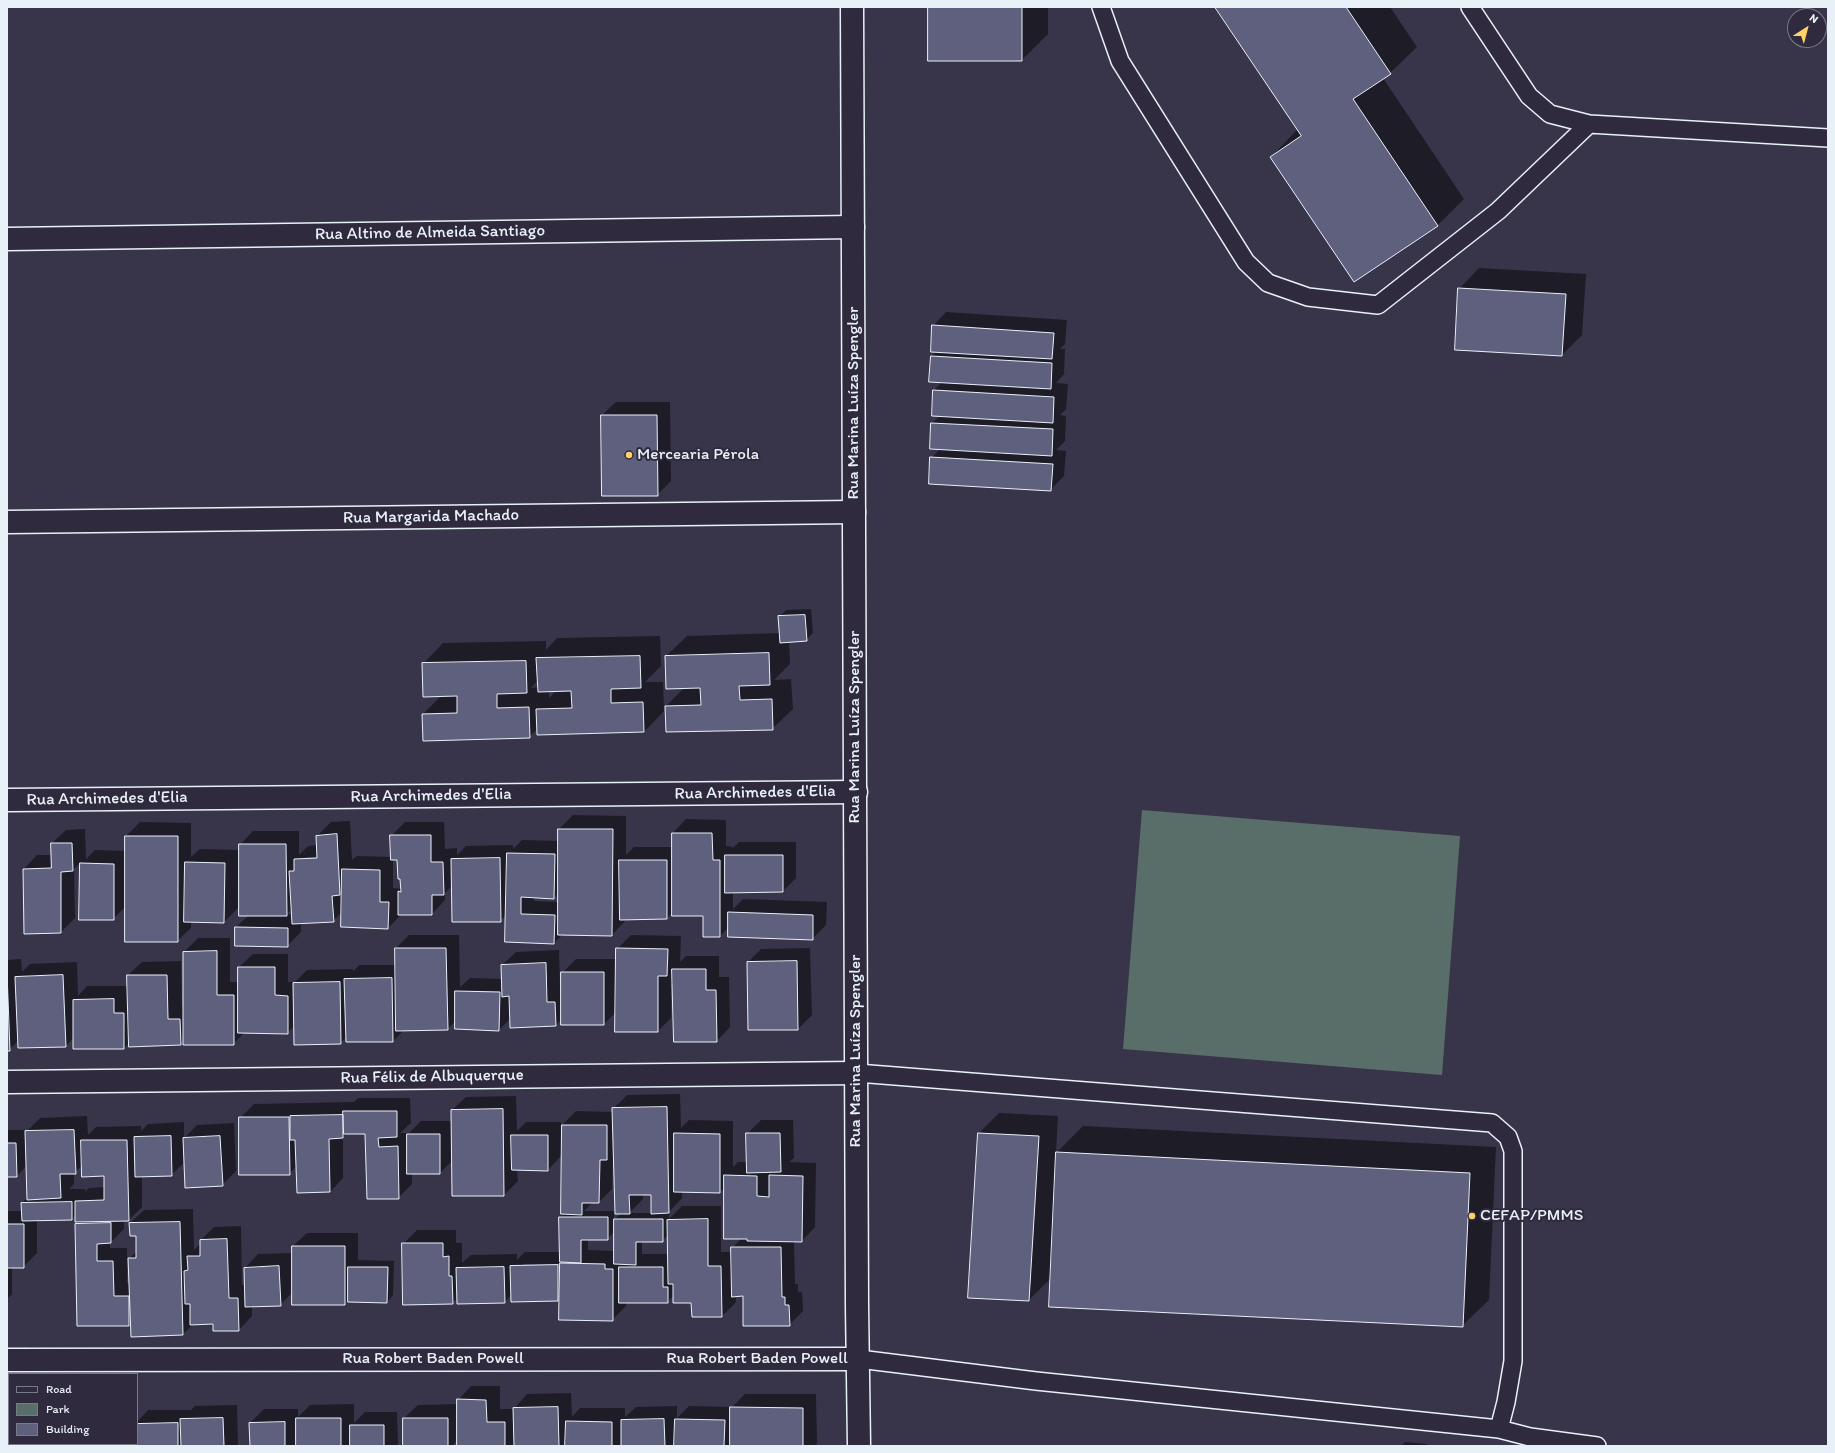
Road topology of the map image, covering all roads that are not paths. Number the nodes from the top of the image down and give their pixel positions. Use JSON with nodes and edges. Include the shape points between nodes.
{"nodes":[{"id":1,"x":852,"y":7,"type":"edge"},
{"id":2,"x":1101,"y":7,"type":"edge"},
{"id":3,"x":1470,"y":7,"type":"edge"},
{"id":4,"x":1589,"y":124,"type":"junction"},
{"id":5,"x":1828,"y":138,"type":"edge"},
{"id":6,"x":853,"y":227,"type":"junction"},
{"id":7,"x":7,"y":239,"type":"edge"},
{"id":8,"x":854,"y":512,"type":"junction"},
{"id":9,"x":7,"y":522,"type":"edge"},
{"id":10,"x":856,"y":792,"type":"junction"},
{"id":11,"x":7,"y":800,"type":"edge"},
{"id":12,"x":857,"y":1073,"type":"junction"},
{"id":13,"x":7,"y":1082,"type":"edge"},
{"id":14,"x":859,"y":1359,"type":"junction"},
{"id":15,"x":7,"y":1360,"type":"edge"},
{"id":16,"x":1499,"y":1429,"type":"junction"},
{"id":17,"x":859,"y":1446,"type":"edge"},
{"id":18,"x":1597,"y":1446,"type":"edge"}],
"edges":[{"from":1,"to":6,"type":"street","name":"Rua Marina Luíza Spengler"},
{"from":2,"to":4,"type":"lane","via":[[1120,61],[1246,262],[1268,283],[1308,297],[1378,305],[1498,211]]},
{"from":3,"to":4,"type":"lane","via":[[1529,96],[1550,114]]},
{"from":4,"to":5,"type":"lane"},
{"from":6,"to":7,"type":"street","name":"Rua Altino de Almeida Santiago"},
{"from":6,"to":8,"type":"street","name":"Rua Marina Luíza Spengler"},
{"from":8,"to":9,"type":"street","name":"Rua Margarida Machado"},
{"from":8,"to":10,"type":"street","name":"Rua Marina Luíza Spengler"},
{"from":10,"to":11,"type":"street","name":"Rua Archimedes d'Elia"},
{"from":10,"to":12,"type":"street","name":"Rua Marina Luíza Spengler"},
{"from":12,"to":13,"type":"street","name":"Rua Félix de Albuquerque"},
{"from":12,"to":14,"type":"street","name":"Rua Marina Luíza Spengler","via":[[856,1306]]},
{"from":12,"to":16,"type":"lane","via":[[1492,1123],[1508,1137],[1513,1151],[1513,1361]]},
{"from":14,"to":15,"type":"street","name":"Rua Robert Baden Powell"},
{"from":14,"to":16,"type":"lane","via":[[1044,1382]]},
{"from":14,"to":17,"type":"street","name":"Rua Marina Luíza Spengler"},
{"from":16,"to":18,"type":"lane","via":[[1530,1437]]}]}
